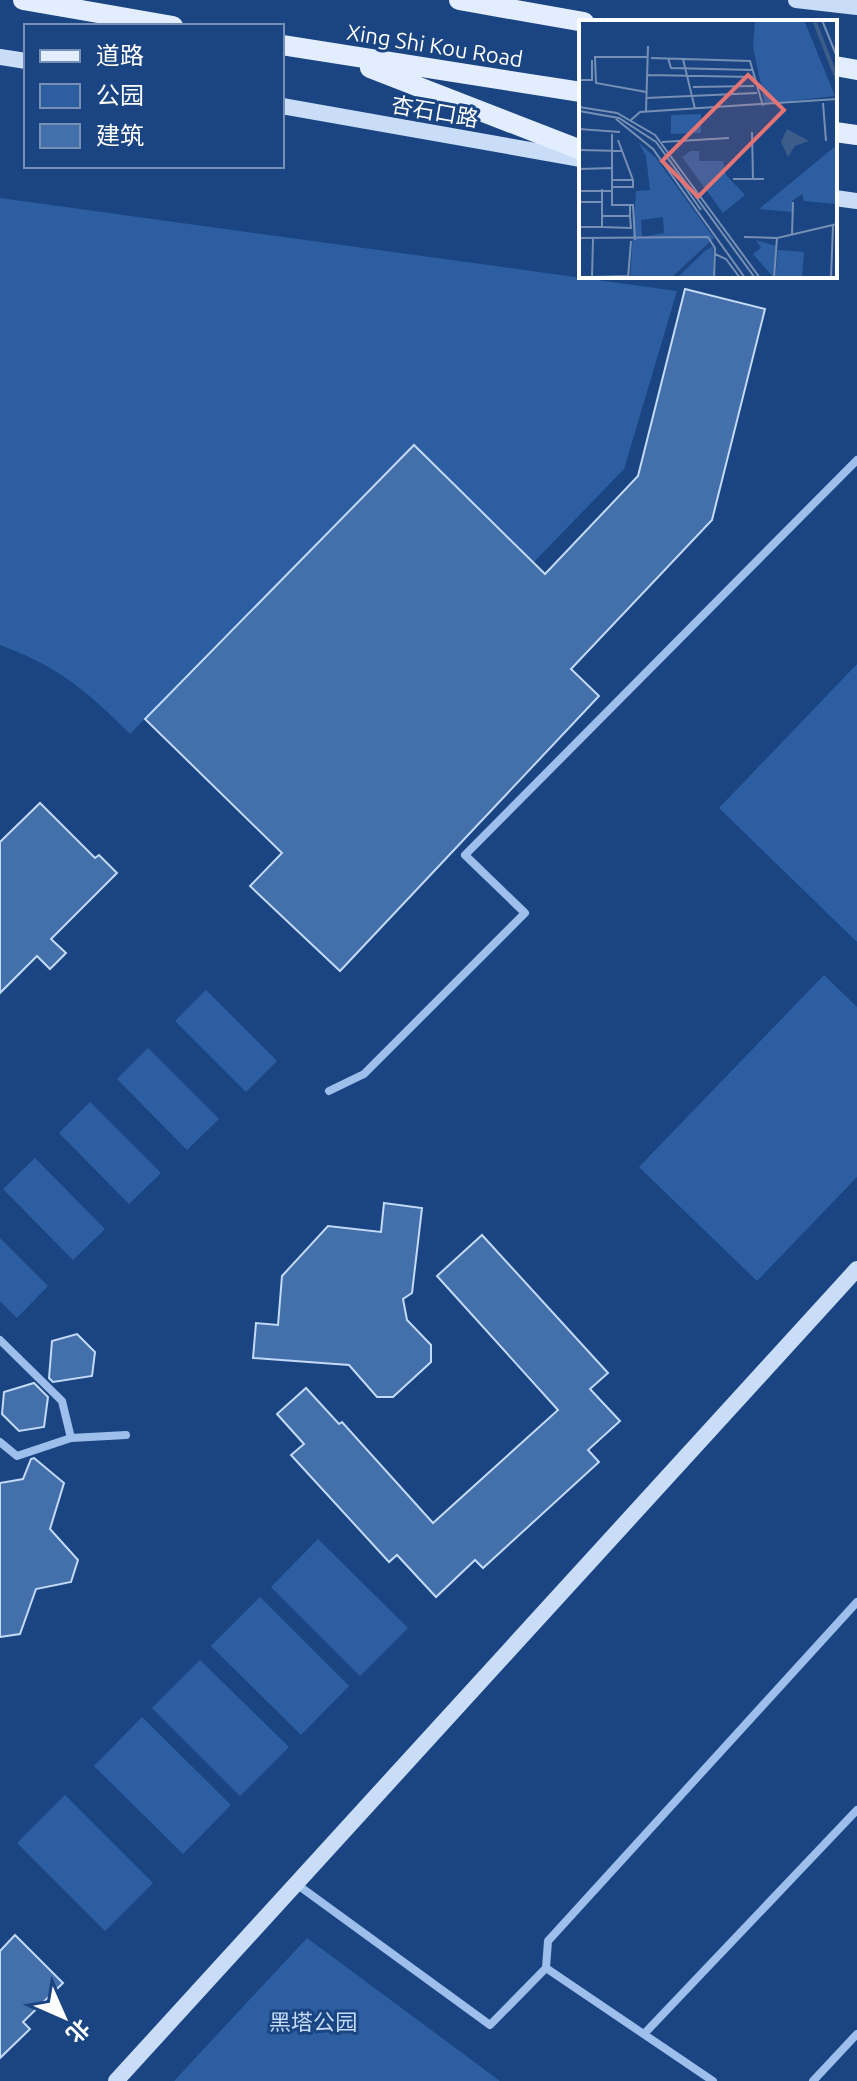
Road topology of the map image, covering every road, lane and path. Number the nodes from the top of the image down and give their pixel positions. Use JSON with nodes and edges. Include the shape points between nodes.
{"nodes":[{"id":1,"x":23,"y":0,"type":"edge"},
{"id":2,"x":459,"y":0,"type":"edge"},
{"id":3,"x":796,"y":0,"type":"edge"},
{"id":4,"x":857,"y":7,"type":"edge"},
{"id":5,"x":579,"y":21,"type":"edge"},
{"id":6,"x":161,"y":24,"type":"edge"},
{"id":7,"x":284,"y":45,"type":"edge"},
{"id":8,"x":333,"y":54,"type":"junction"},
{"id":9,"x":0,"y":57,"type":"edge"},
{"id":10,"x":24,"y":61,"type":"edge"},
{"id":11,"x":837,"y":66,"type":"edge"},
{"id":12,"x":857,"y":70,"type":"edge"},
{"id":13,"x":579,"y":92,"type":"edge"},
{"id":14,"x":284,"y":106,"type":"edge"},
{"id":15,"x":837,"y":132,"type":"edge"},
{"id":16,"x":857,"y":135,"type":"edge"},
{"id":17,"x":579,"y":149,"type":"edge"},
{"id":18,"x":579,"y":159,"type":"edge"},
{"id":19,"x":837,"y":198,"type":"edge"},
{"id":20,"x":857,"y":201,"type":"edge"},
{"id":21,"x":857,"y":460,"type":"edge"},
{"id":22,"x":329,"y":1091,"type":"dead end"},
{"id":23,"x":857,"y":1269,"type":"edge"},
{"id":24,"x":0,"y":1340,"type":"edge"},
{"id":25,"x":126,"y":1435,"type":"dead end"},
{"id":26,"x":71,"y":1438,"type":"junction"},
{"id":27,"x":0,"y":1442,"type":"edge"},
{"id":28,"x":857,"y":1602,"type":"edge"},
{"id":29,"x":857,"y":1810,"type":"edge"},
{"id":30,"x":295,"y":1883,"type":"junction"},
{"id":31,"x":546,"y":1968,"type":"junction"},
{"id":32,"x":644,"y":2034,"type":"junction"},
{"id":33,"x":857,"y":2034,"type":"edge"},
{"id":34,"x":116,"y":2081,"type":"edge"},
{"id":35,"x":713,"y":2081,"type":"edge"},
{"id":36,"x":813,"y":2081,"type":"edge"}],
"edges":[{"from":1,"to":6,"type":"main road"},
{"from":2,"to":5,"type":"main road"},
{"from":3,"to":4,"type":"street"},
{"from":7,"to":8,"type":"main road","name":"Xing Shi Kou Road"},
{"from":8,"to":13,"type":"main road","name":"Xing Shi Kou Road"},
{"from":8,"to":17,"type":"main road"},
{"from":9,"to":10,"type":"street"},
{"from":11,"to":12,"type":"main road"},
{"from":14,"to":18,"type":"street","name":"杏石口路"},
{"from":15,"to":16,"type":"main road"},
{"from":19,"to":20,"type":"street"},
{"from":21,"to":22,"type":"street","via":[[465,855],[525,913],[364,1074]]},
{"from":23,"to":30,"type":"street"},
{"from":24,"to":26,"type":"street","via":[[62,1401]]},
{"from":25,"to":26,"type":"street"},
{"from":26,"to":27,"type":"street","via":[[17,1456]]},
{"from":28,"to":31,"type":"street","via":[[548,1941]]},
{"from":29,"to":32,"type":"street"},
{"from":30,"to":31,"type":"street","via":[[490,2025]]},
{"from":30,"to":34,"type":"street"},
{"from":31,"to":32,"type":"street"},
{"from":32,"to":35,"type":"street"},
{"from":33,"to":36,"type":"street"}]}
